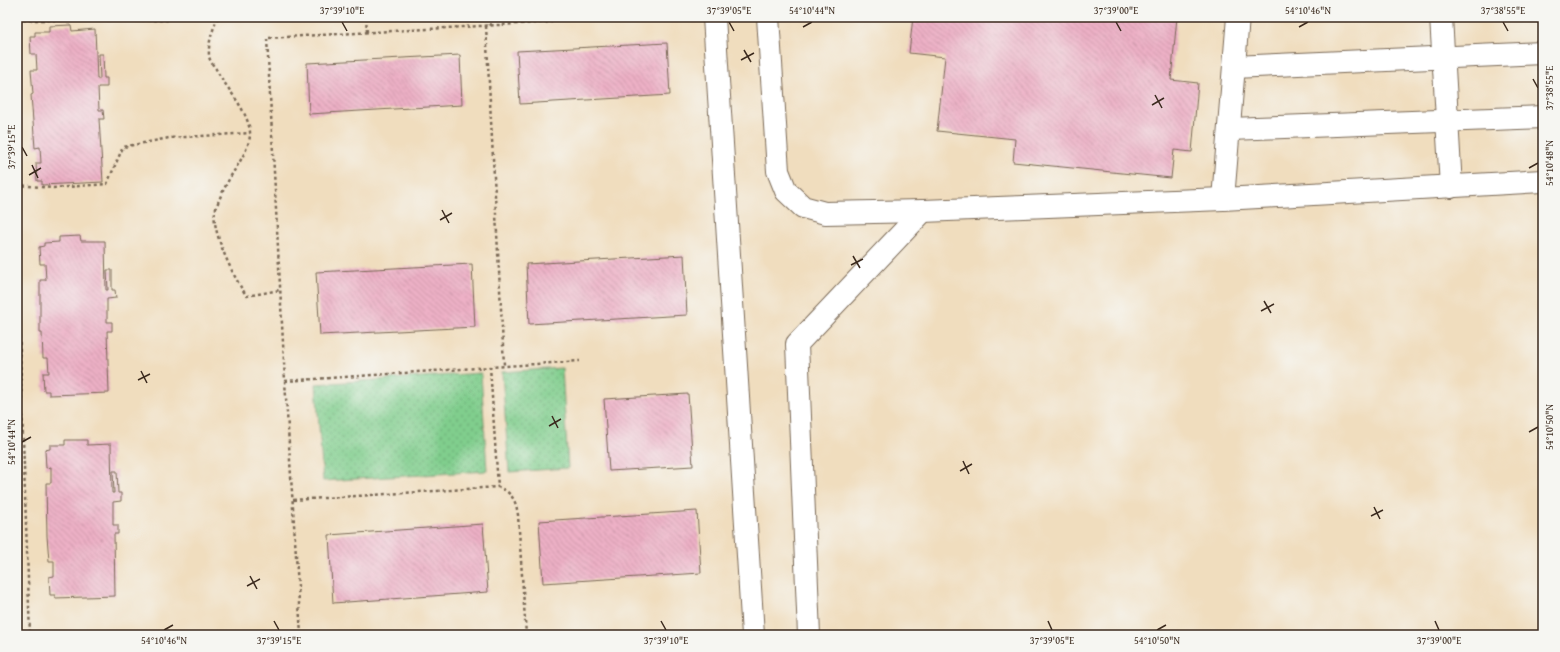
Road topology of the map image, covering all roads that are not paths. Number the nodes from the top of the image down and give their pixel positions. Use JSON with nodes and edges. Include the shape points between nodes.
{"nodes":[{"id":1,"x":714,"y":17,"type":"edge"},
{"id":2,"x":768,"y":17,"type":"edge"},
{"id":3,"x":1238,"y":17,"type":"edge"},
{"id":4,"x":1441,"y":17,"type":"edge"},
{"id":5,"x":1543,"y":53,"type":"edge"},
{"id":6,"x":1444,"y":58,"type":"junction"},
{"id":7,"x":1234,"y":67,"type":"junction"},
{"id":8,"x":1543,"y":117,"type":"edge"},
{"id":9,"x":1447,"y":121,"type":"junction"},
{"id":10,"x":1229,"y":129,"type":"junction"},
{"id":11,"x":1543,"y":181,"type":"edge"},
{"id":12,"x":1451,"y":187,"type":"junction"},
{"id":13,"x":1223,"y":199,"type":"junction"},
{"id":14,"x":923,"y":211,"type":"junction"},
{"id":15,"x":753,"y":635,"type":"edge"},
{"id":16,"x":809,"y":635,"type":"edge"}],
"edges":[{"from":1,"to":15,"type":"lane"},
{"from":2,"to":14,"type":"lane","via":[[778,171],[786,191],[803,207],[825,213]]},
{"from":3,"to":7,"type":"lane"},
{"from":4,"to":6,"type":"lane"},
{"from":5,"to":6,"type":"lane"},
{"from":6,"to":7,"type":"lane"},
{"from":6,"to":9,"type":"lane"},
{"from":7,"to":10,"type":"lane"},
{"from":8,"to":9,"type":"lane"},
{"from":9,"to":10,"type":"lane"},
{"from":9,"to":12,"type":"lane"},
{"from":10,"to":13,"type":"lane"},
{"from":11,"to":12,"type":"lane"},
{"from":12,"to":13,"type":"lane"},
{"from":13,"to":14,"type":"lane"},
{"from":14,"to":16,"type":"lane","via":[[797,344]]}]}
